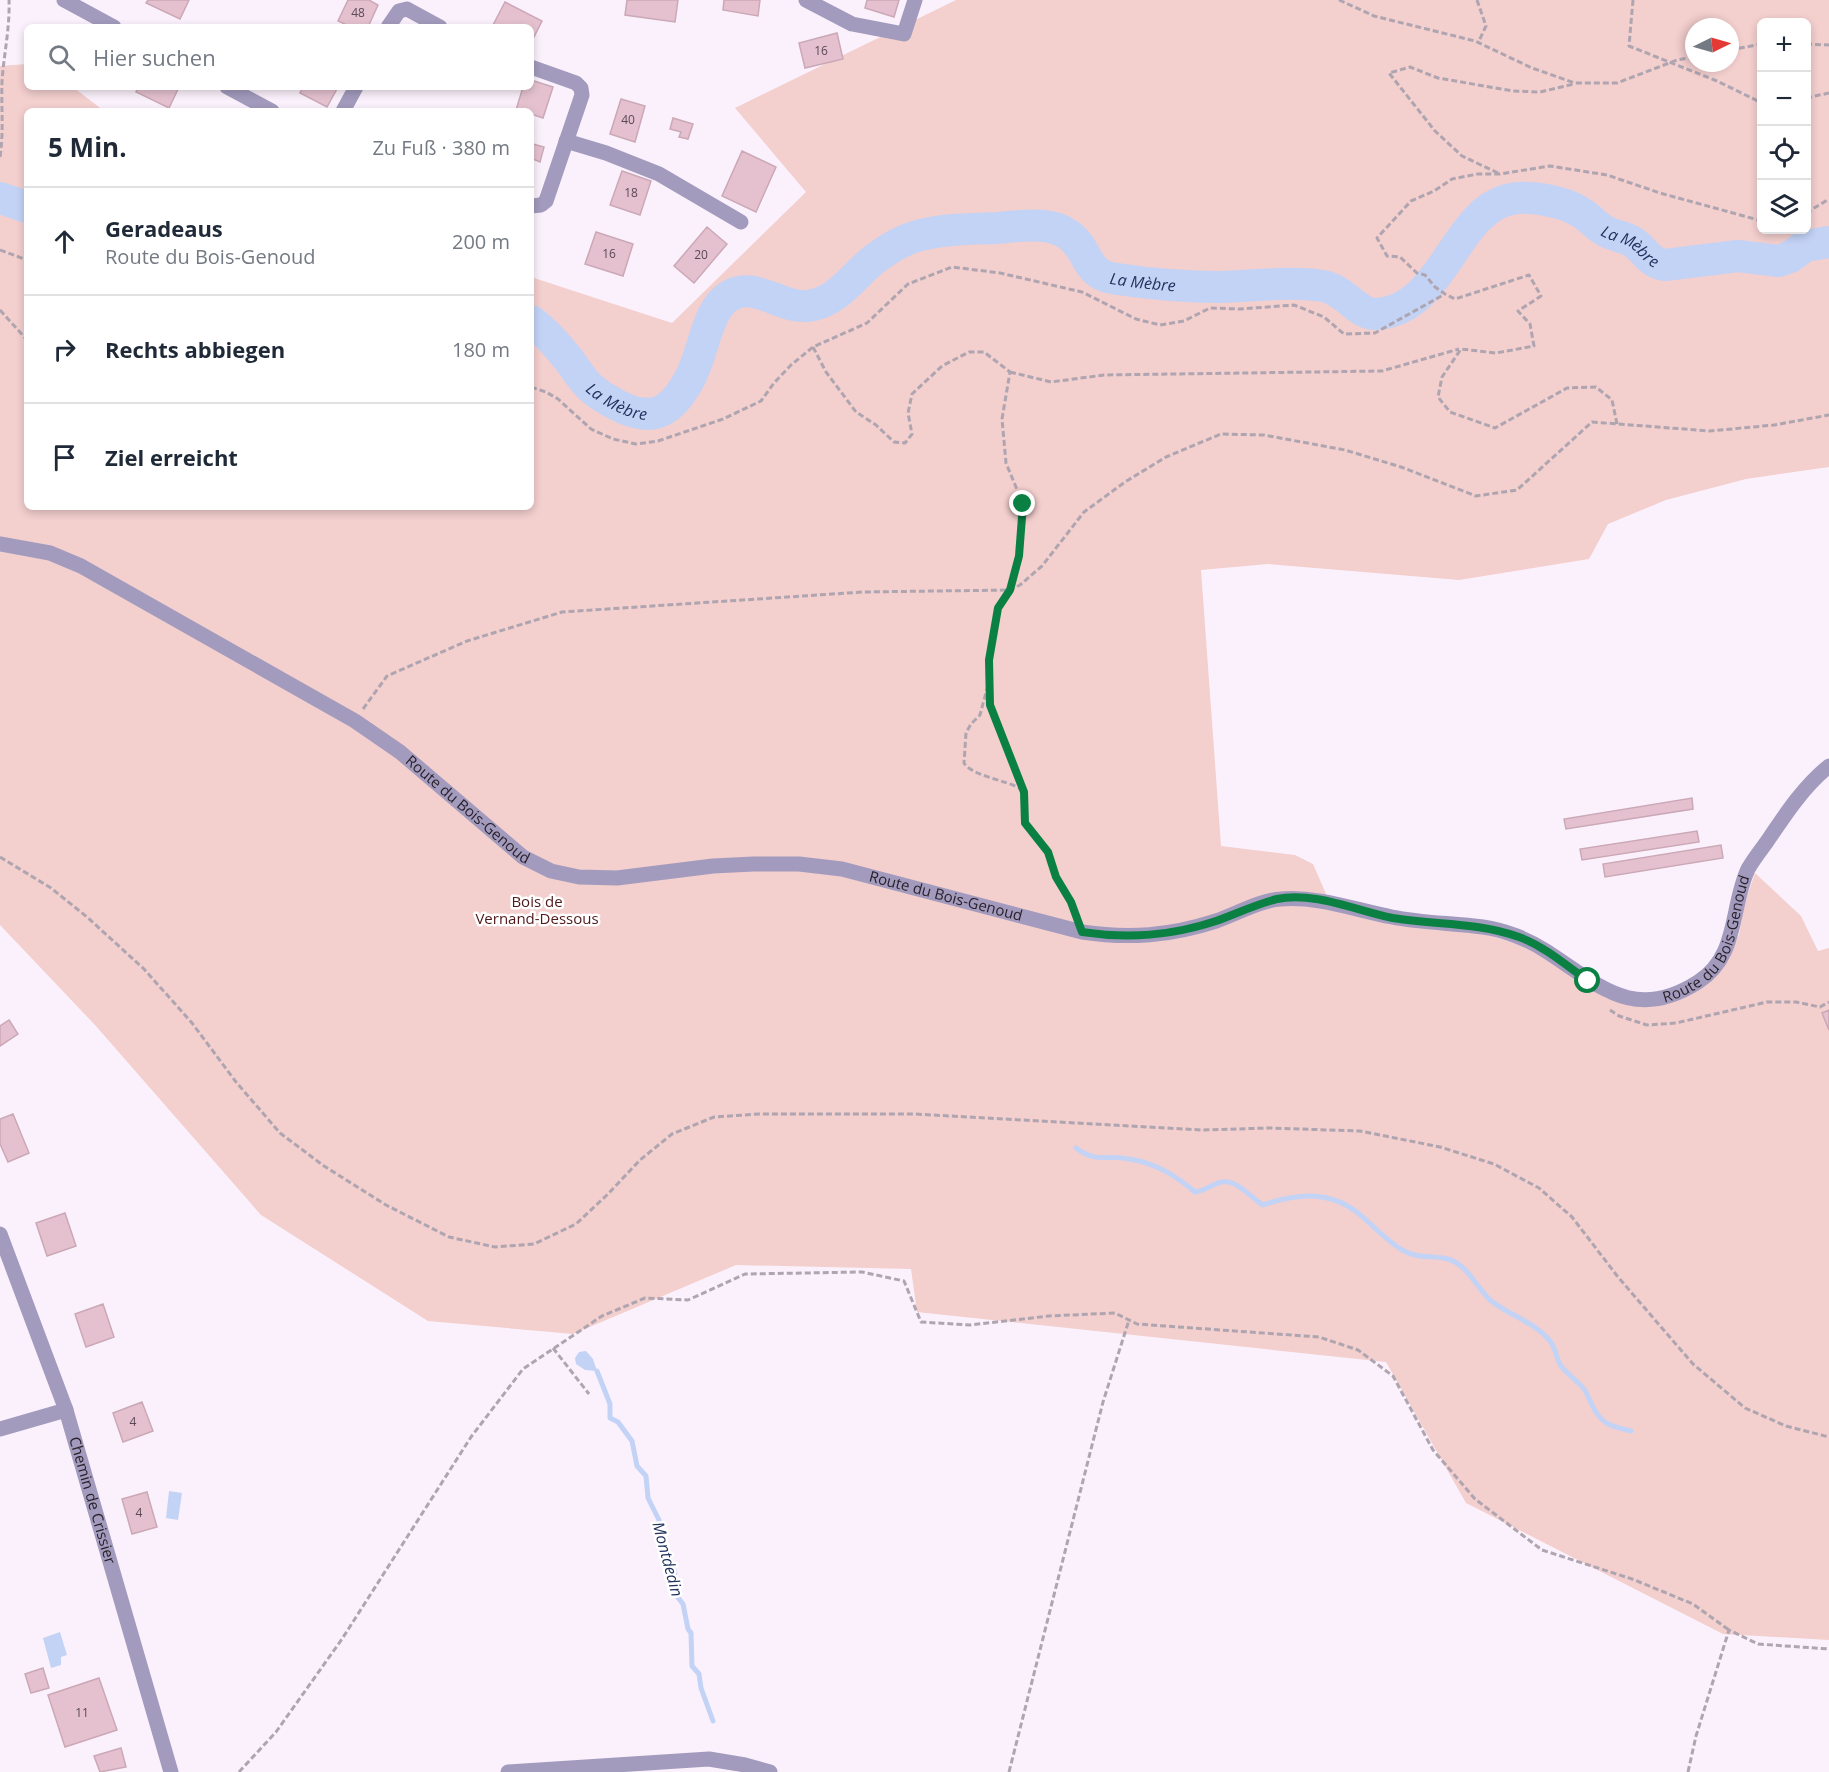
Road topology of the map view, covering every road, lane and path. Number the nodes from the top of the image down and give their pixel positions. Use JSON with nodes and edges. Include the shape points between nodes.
{"nodes":[{"id":1,"x":9,"y":0,"type":"edge"},
{"id":2,"x":64,"y":0,"type":"edge"},
{"id":3,"x":806,"y":0,"type":"edge"},
{"id":4,"x":915,"y":0,"type":"edge"},
{"id":5,"x":1340,"y":0,"type":"edge"},
{"id":6,"x":1477,"y":0,"type":"edge"},
{"id":7,"x":1633,"y":0,"type":"edge"},
{"id":8,"x":108,"y":24,"type":"edge"},
{"id":9,"x":390,"y":24,"type":"edge"},
{"id":10,"x":434,"y":24,"type":"edge"},
{"id":11,"x":1478,"y":43,"type":"junction"},
{"id":12,"x":1811,"y":44,"type":"edge"},
{"id":13,"x":1757,"y":45,"type":"edge"},
{"id":14,"x":1829,"y":45,"type":"edge"},
{"id":15,"x":1739,"y":48,"type":"edge"},
{"id":16,"x":1685,"y":59,"type":"edge"},
{"id":17,"x":1671,"y":62,"type":"junction"},
{"id":18,"x":534,"y":68,"type":"edge"},
{"id":19,"x":1575,"y":83,"type":"junction"},
{"id":20,"x":233,"y":90,"type":"edge"},
{"id":21,"x":354,"y":90,"type":"edge"},
{"id":22,"x":1829,"y":93,"type":"edge"},
{"id":23,"x":1811,"y":97,"type":"edge"},
{"id":24,"x":1757,"y":101,"type":"edge"},
{"id":25,"x":266,"y":108,"type":"edge"},
{"id":26,"x":346,"y":108,"type":"edge"},
{"id":27,"x":566,"y":141,"type":"junction"},
{"id":28,"x":0,"y":156,"type":"edge"},
{"id":29,"x":1500,"y":174,"type":"junction"},
{"id":30,"x":1829,"y":199,"type":"edge"},
{"id":31,"x":534,"y":206,"type":"edge"},
{"id":32,"x":1811,"y":210,"type":"edge"},
{"id":33,"x":1757,"y":220,"type":"edge"},
{"id":34,"x":741,"y":222,"type":"dead end"},
{"id":35,"x":0,"y":250,"type":"edge"},
{"id":36,"x":24,"y":259,"type":"edge"},
{"id":37,"x":1445,"y":294,"type":"junction"},
{"id":38,"x":0,"y":310,"type":"edge"},
{"id":39,"x":24,"y":337,"type":"edge"},
{"id":40,"x":813,"y":347,"type":"junction"},
{"id":41,"x":1461,"y":349,"type":"junction"},
{"id":42,"x":1010,"y":372,"type":"junction"},
{"id":43,"x":534,"y":388,"type":"edge"},
{"id":44,"x":1829,"y":415,"type":"edge"},
{"id":45,"x":1617,"y":424,"type":"junction"},
{"id":46,"x":0,"y":544,"type":"edge"},
{"id":47,"x":1010,"y":590,"type":"junction"},
{"id":48,"x":990,"y":679,"type":"junction"},
{"id":49,"x":355,"y":721,"type":"junction"},
{"id":50,"x":1829,"y":766,"type":"edge"},
{"id":51,"x":1023,"y":790,"type":"junction"},
{"id":52,"x":0,"y":857,"type":"edge"},
{"id":53,"x":1082,"y":932,"type":"junction"},
{"id":54,"x":1796,"y":1002,"type":"dead end"},
{"id":55,"x":1829,"y":1002,"type":"edge"},
{"id":56,"x":0,"y":1234,"type":"edge"},
{"id":57,"x":1130,"y":1320,"type":"junction"},
{"id":58,"x":553,"y":1348,"type":"junction"},
{"id":59,"x":589,"y":1394,"type":"dead end"},
{"id":60,"x":66,"y":1410,"type":"junction"},
{"id":61,"x":0,"y":1429,"type":"edge"},
{"id":62,"x":1829,"y":1437,"type":"edge"},
{"id":63,"x":1729,"y":1630,"type":"junction"},
{"id":64,"x":1829,"y":1650,"type":"edge"},
{"id":65,"x":171,"y":1772,"type":"edge"},
{"id":66,"x":239,"y":1772,"type":"edge"},
{"id":67,"x":508,"y":1772,"type":"edge"},
{"id":68,"x":770,"y":1772,"type":"edge"},
{"id":69,"x":1009,"y":1772,"type":"edge"},
{"id":70,"x":1688,"y":1772,"type":"edge"}],
"edges":[{"from":1,"to":28,"type":"path"},
{"from":2,"to":8,"type":"street"},
{"from":3,"to":4,"type":"street","via":[[852,24],[904,34]]},
{"from":5,"to":11,"type":"path","via":[[1374,16]]},
{"from":6,"to":11,"type":"path","via":[[1486,26]]},
{"from":7,"to":17,"type":"path","via":[[1629,46]]},
{"from":9,"to":10,"type":"street","via":[[399,10],[407,9]]},
{"from":11,"to":19,"type":"path"},
{"from":12,"to":14,"type":"path"},
{"from":13,"to":15,"type":"path"},
{"from":16,"to":17,"type":"path"},
{"from":17,"to":19,"type":"path","via":[[1617,83]]},
{"from":17,"to":24,"type":"path"},
{"from":18,"to":27,"type":"street","via":[[582,88]]},
{"from":19,"to":29,"type":"path","via":[[1540,92],[1513,91],[1438,78],[1410,67],[1389,72],[1435,130],[1462,156]]},
{"from":20,"to":25,"type":"street"},
{"from":21,"to":26,"type":"street"},
{"from":22,"to":23,"type":"path"},
{"from":27,"to":31,"type":"street","via":[[546,201]]},
{"from":27,"to":34,"type":"street","via":[[659,174]]},
{"from":29,"to":33,"type":"path","via":[[1550,166],[1607,175]]},
{"from":29,"to":37,"type":"path","via":[[1452,179],[1411,201],[1377,238],[1388,256],[1400,257]]},
{"from":30,"to":32,"type":"path"},
{"from":35,"to":36,"type":"path"},
{"from":37,"to":40,"type":"path","via":[[1375,333],[1344,334],[1324,317],[1294,305],[1210,308],[1184,321],[1160,325],[1136,319],[1082,292],[1000,273],[952,267],[908,284],[867,323]]},
{"from":37,"to":41,"type":"path","via":[[1461,298],[1529,275],[1541,296],[1518,311],[1530,324],[1534,346],[1496,353]]},
{"from":38,"to":39,"type":"path"},
{"from":40,"to":42,"type":"path","via":[[856,412],[894,442],[905,443],[912,434],[908,413],[912,394],[942,366],[969,352],[984,352]]},
{"from":40,"to":43,"type":"path","via":[[760,401],[693,430],[636,444],[591,429],[558,399]]},
{"from":41,"to":42,"type":"path","via":[[1382,371],[1104,375],[1051,382]]},
{"from":41,"to":45,"type":"path","via":[[1442,377],[1438,397],[1450,412],[1495,428],[1567,388],[1596,387],[1612,400]]},
{"from":42,"to":47,"type":"path","via":[[1002,419],[1006,462],[1023,504],[1019,556]]},
{"from":44,"to":45,"type":"path","via":[[1710,431]]},
{"from":45,"to":47,"type":"path","via":[[1592,422],[1517,490],[1476,496],[1345,450],[1264,435],[1221,434],[1166,457],[1084,512],[1042,566]]},
{"from":46,"to":49,"type":"street","name":"Route du Bois-Genoud","via":[[50,553],[81,566]]},
{"from":47,"to":48,"type":"path","via":[[998,608],[989,660]]},
{"from":47,"to":49,"type":"path","via":[[863,592],[561,612],[467,641],[387,676]]},
{"from":48,"to":51,"type":"path","via":[[990,705]]},
{"from":48,"to":51,"type":"path","via":[[980,716],[966,733],[964,763],[975,773]]},
{"from":49,"to":53,"type":"street","name":"Route du Bois-Genoud","via":[[400,752],[523,857],[551,871],[579,877],[617,878],[713,866],[799,864],[842,869]]},
{"from":50,"to":53,"type":"street","name":"Route du Bois-Genoud","via":[[1790,808],[1749,868],[1723,957],[1699,981],[1671,995],[1639,1001],[1608,992],[1520,937],[1486,928],[1393,918],[1331,902],[1278,899],[1216,921],[1161,933],[1116,937]]},
{"from":51,"to":53,"type":"path","via":[[1025,823],[1048,852]]},
{"from":52,"to":62,"type":"path","via":[[51,888],[144,969],[280,1133],[386,1205],[449,1237],[495,1247],[534,1244],[576,1224],[672,1134],[714,1117],[914,1113],[1202,1130],[1360,1131],[1440,1147],[1494,1164],[1539,1188],[1572,1217],[1693,1364],[1745,1408],[1786,1426]]},
{"from":54,"to":55,"type":"path","via":[[1820,1007]]},
{"from":56,"to":60,"type":"street","name":"Chemin de Crissier"},
{"from":57,"to":58,"type":"path","via":[[1115,1312],[970,1325],[921,1323],[904,1281],[862,1272],[745,1274],[688,1300],[645,1298],[602,1316]]},
{"from":57,"to":63,"type":"path","via":[[1137,1324],[1319,1337],[1358,1350],[1393,1376],[1433,1450],[1475,1499],[1542,1550],[1693,1604]]},
{"from":57,"to":69,"type":"path","via":[[1103,1402]]},
{"from":58,"to":59,"type":"path"},
{"from":58,"to":66,"type":"path","via":[[523,1369],[471,1437],[342,1639],[276,1732]]},
{"from":60,"to":61,"type":"street"},
{"from":60,"to":65,"type":"street","name":"Chemin de Crissier"},
{"from":63,"to":64,"type":"path","via":[[1758,1644]]},
{"from":63,"to":70,"type":"path"},
{"from":67,"to":68,"type":"street","via":[[710,1759]]}]}
